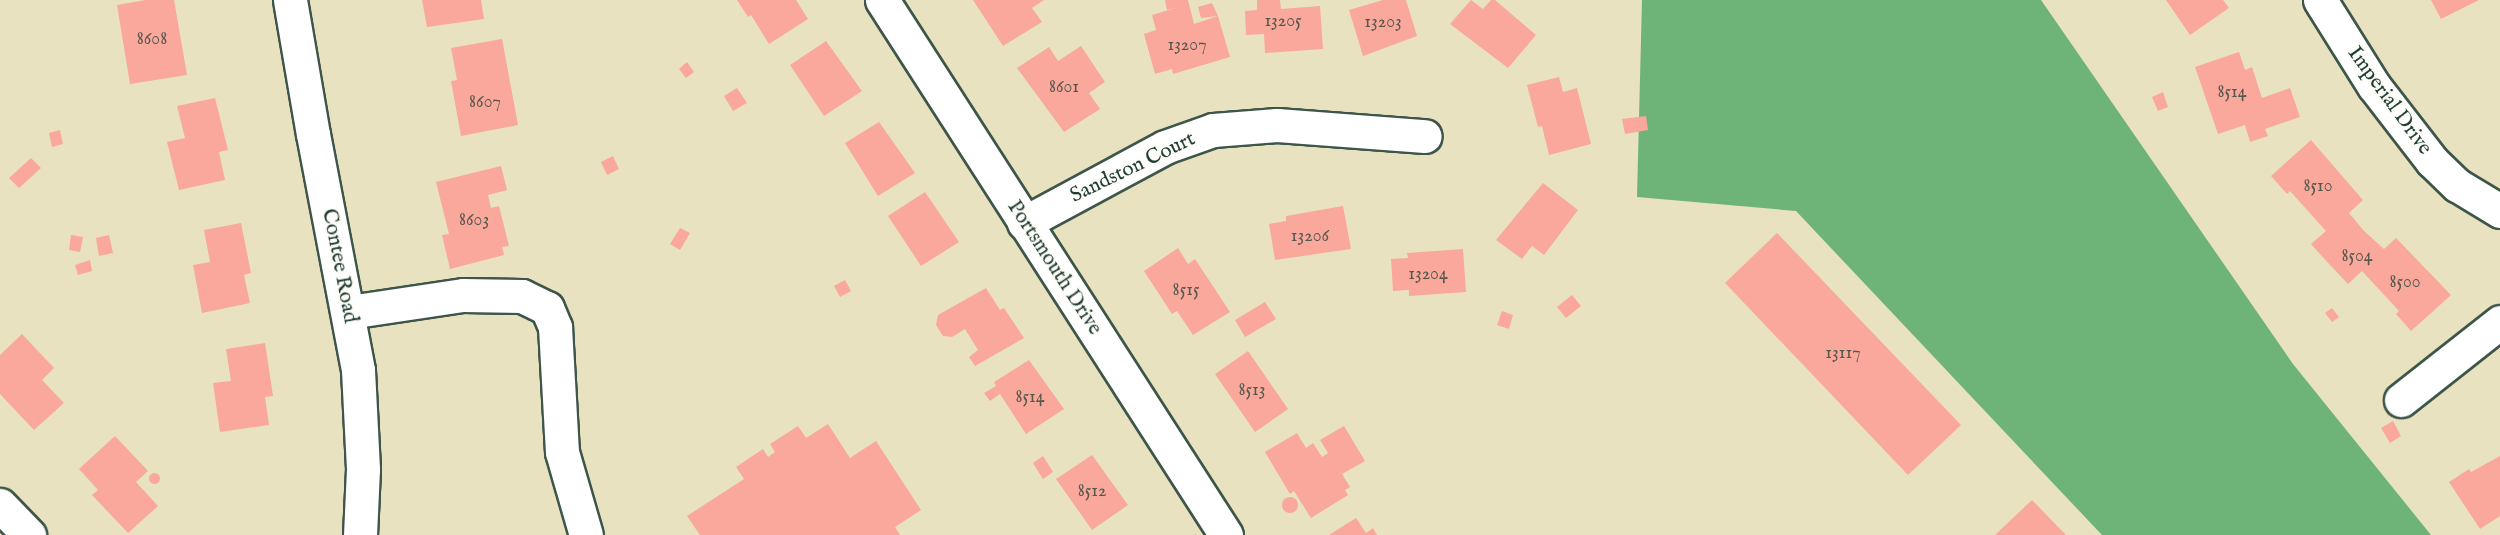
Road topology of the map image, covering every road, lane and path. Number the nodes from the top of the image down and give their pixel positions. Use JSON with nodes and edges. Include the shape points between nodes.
{"nodes":[{"id":1,"x":290,"y":0,"type":"edge"},
{"id":2,"x":882,"y":0,"type":"edge"},
{"id":3,"x":2320,"y":0,"type":"edge"},
{"id":4,"x":1425,"y":136,"type":"dead end"},
{"id":5,"x":2500,"y":211,"type":"edge"},
{"id":6,"x":1024,"y":223,"type":"junction"},
{"id":7,"x":349,"y":312,"type":"junction"},
{"id":8,"x":2500,"y":322,"type":"edge"},
{"id":9,"x":2401,"y":400,"type":"dead end"},
{"id":10,"x":0,"y":505,"type":"edge"},
{"id":11,"x":29,"y":535,"type":"edge"},
{"id":12,"x":360,"y":535,"type":"edge"},
{"id":13,"x":586,"y":535,"type":"edge"},
{"id":14,"x":1226,"y":535,"type":"edge"}],
"edges":[{"from":1,"to":7,"type":"street","name":"Contee Road"},
{"from":2,"to":6,"type":"street","name":"Portsmouth Drive"},
{"from":3,"to":5,"type":"street","name":"Imperial Drive","via":[[2380,95],[2432,161],[2457,185]]},
{"from":4,"to":6,"type":"street","name":"Sandston Court","via":[[1277,125],[1213,130],[1165,147]]},
{"from":6,"to":14,"type":"street","name":"Portsmouth Drive"},
{"from":7,"to":12,"type":"street","name":"Contee Road","via":[[362,424]]},
{"from":7,"to":13,"type":"street","via":[[463,296],[522,296],[547,308],[555,327],[562,452]]},
{"from":8,"to":9,"type":"street"},
{"from":10,"to":11,"type":"street"}]}
